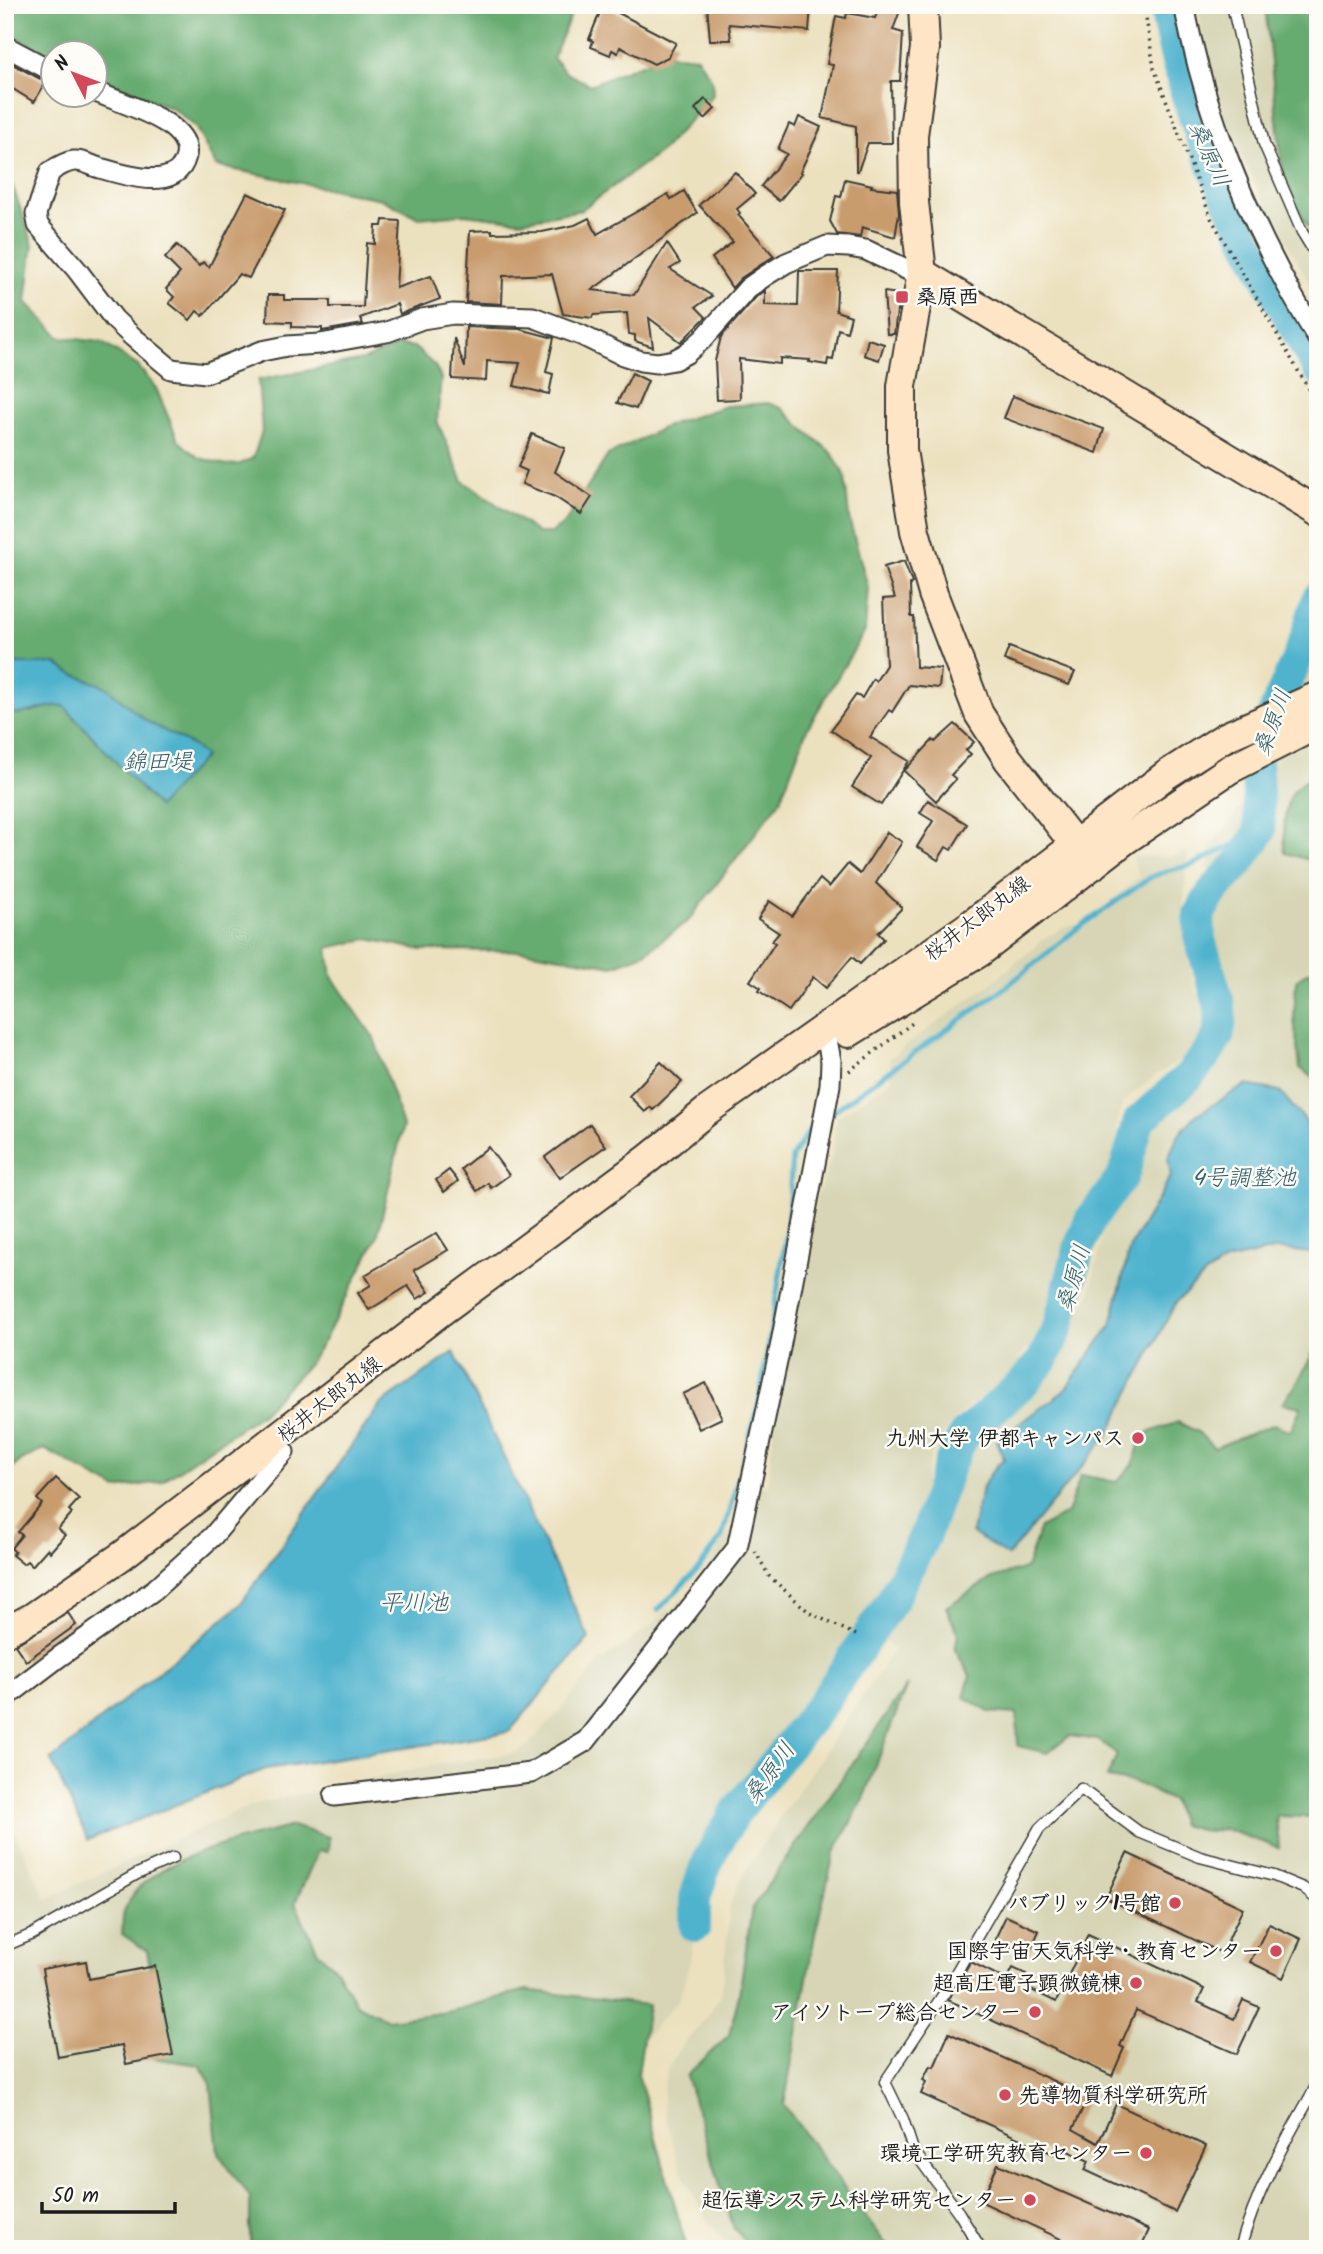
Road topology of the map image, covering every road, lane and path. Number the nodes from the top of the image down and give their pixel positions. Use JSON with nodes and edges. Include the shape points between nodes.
{"nodes":[{"id":1,"x":923,"y":5,"type":"edge"},
{"id":2,"x":1144,"y":5,"type":"edge"},
{"id":3,"x":1184,"y":5,"type":"edge"},
{"id":4,"x":1232,"y":5,"type":"edge"},
{"id":5,"x":5,"y":46,"type":"edge"},
{"id":6,"x":38,"y":64,"type":"edge"},
{"id":7,"x":108,"y":97,"type":"edge"},
{"id":8,"x":1318,"y":258,"type":"edge"},
{"id":9,"x":922,"y":273,"type":"junction"},
{"id":10,"x":1318,"y":339,"type":"edge"},
{"id":11,"x":1318,"y":417,"type":"edge"},
{"id":12,"x":1318,"y":512,"type":"edge"},
{"id":13,"x":1313,"y":712,"type":"edge"},
{"id":14,"x":1074,"y":844,"type":"junction"},
{"id":15,"x":1091,"y":866,"type":"junction"},
{"id":16,"x":827,"y":1037,"type":"junction"},
{"id":17,"x":279,"y":1438,"type":"junction"},
{"id":18,"x":752,"y":1545,"type":"dead end"},
{"id":19,"x":5,"y":1632,"type":"edge"},
{"id":20,"x":856,"y":1635,"type":"dead end"},
{"id":21,"x":5,"y":1698,"type":"edge"},
{"id":22,"x":334,"y":1796,"type":"dead end"},
{"id":23,"x":173,"y":1858,"type":"dead end"},
{"id":24,"x":1318,"y":1900,"type":"edge"},
{"id":25,"x":5,"y":1946,"type":"edge"},
{"id":26,"x":1318,"y":2083,"type":"edge"},
{"id":27,"x":981,"y":2249,"type":"edge"},
{"id":28,"x":1240,"y":2249,"type":"edge"}],
"edges":[{"from":1,"to":9,"type":"main road","via":[[925,48],[913,135]]},
{"from":2,"to":11,"type":"path","via":[[1154,68],[1211,218],[1317,404]]},
{"from":3,"to":10,"type":"street","via":[[1209,110],[1257,230]]},
{"from":4,"to":8,"type":"lane","via":[[1264,144]]},
{"from":5,"to":6,"type":"street"},
{"from":7,"to":9,"type":"street","via":[[157,117],[182,136],[185,160],[174,174],[163,178],[144,178],[76,160],[63,164],[50,172],[36,214],[38,225],[114,319],[171,369],[206,373],[262,351],[387,332],[422,319],[466,313],[533,317],[620,354],[657,363],[687,353],[765,275],[827,246],[866,250]]},
{"from":9,"to":12,"type":"main road"},
{"from":9,"to":14,"type":"main road","via":[[901,386],[902,450],[915,531],[933,594],[979,713],[1008,759]]},
{"from":13,"to":14,"type":"main road","name":"桜井太郎丸線","via":[[1225,737]]},
{"from":13,"to":15,"type":"main road","name":"桜井太郎丸線"},
{"from":14,"to":15,"type":"main road"},
{"from":14,"to":16,"type":"main road","name":"桜井太郎丸線"},
{"from":15,"to":16,"type":"main road","name":"桜井太郎丸線","via":[[981,952]]},
{"from":16,"to":17,"type":"main road","name":"桜井太郎丸線","via":[[708,1110]]},
{"from":16,"to":22,"type":"street","via":[[830,1085],[737,1548],[586,1741],[531,1773]]},
{"from":17,"to":19,"type":"main road","name":"桜井太郎丸線","via":[[123,1555]]},
{"from":17,"to":21,"type":"street","via":[[284,1452],[213,1536],[154,1590]]},
{"from":18,"to":20,"type":"path","via":[[769,1576],[810,1613]]},
{"from":23,"to":25,"type":"lane"},
{"from":24,"to":27,"type":"lane","via":[[1274,1876],[1200,1857],[1139,1832],[1081,1789],[1039,1829],[945,1992],[885,2082],[913,2150]]},
{"from":26,"to":28,"type":"lane","via":[[1278,2155]]}]}
